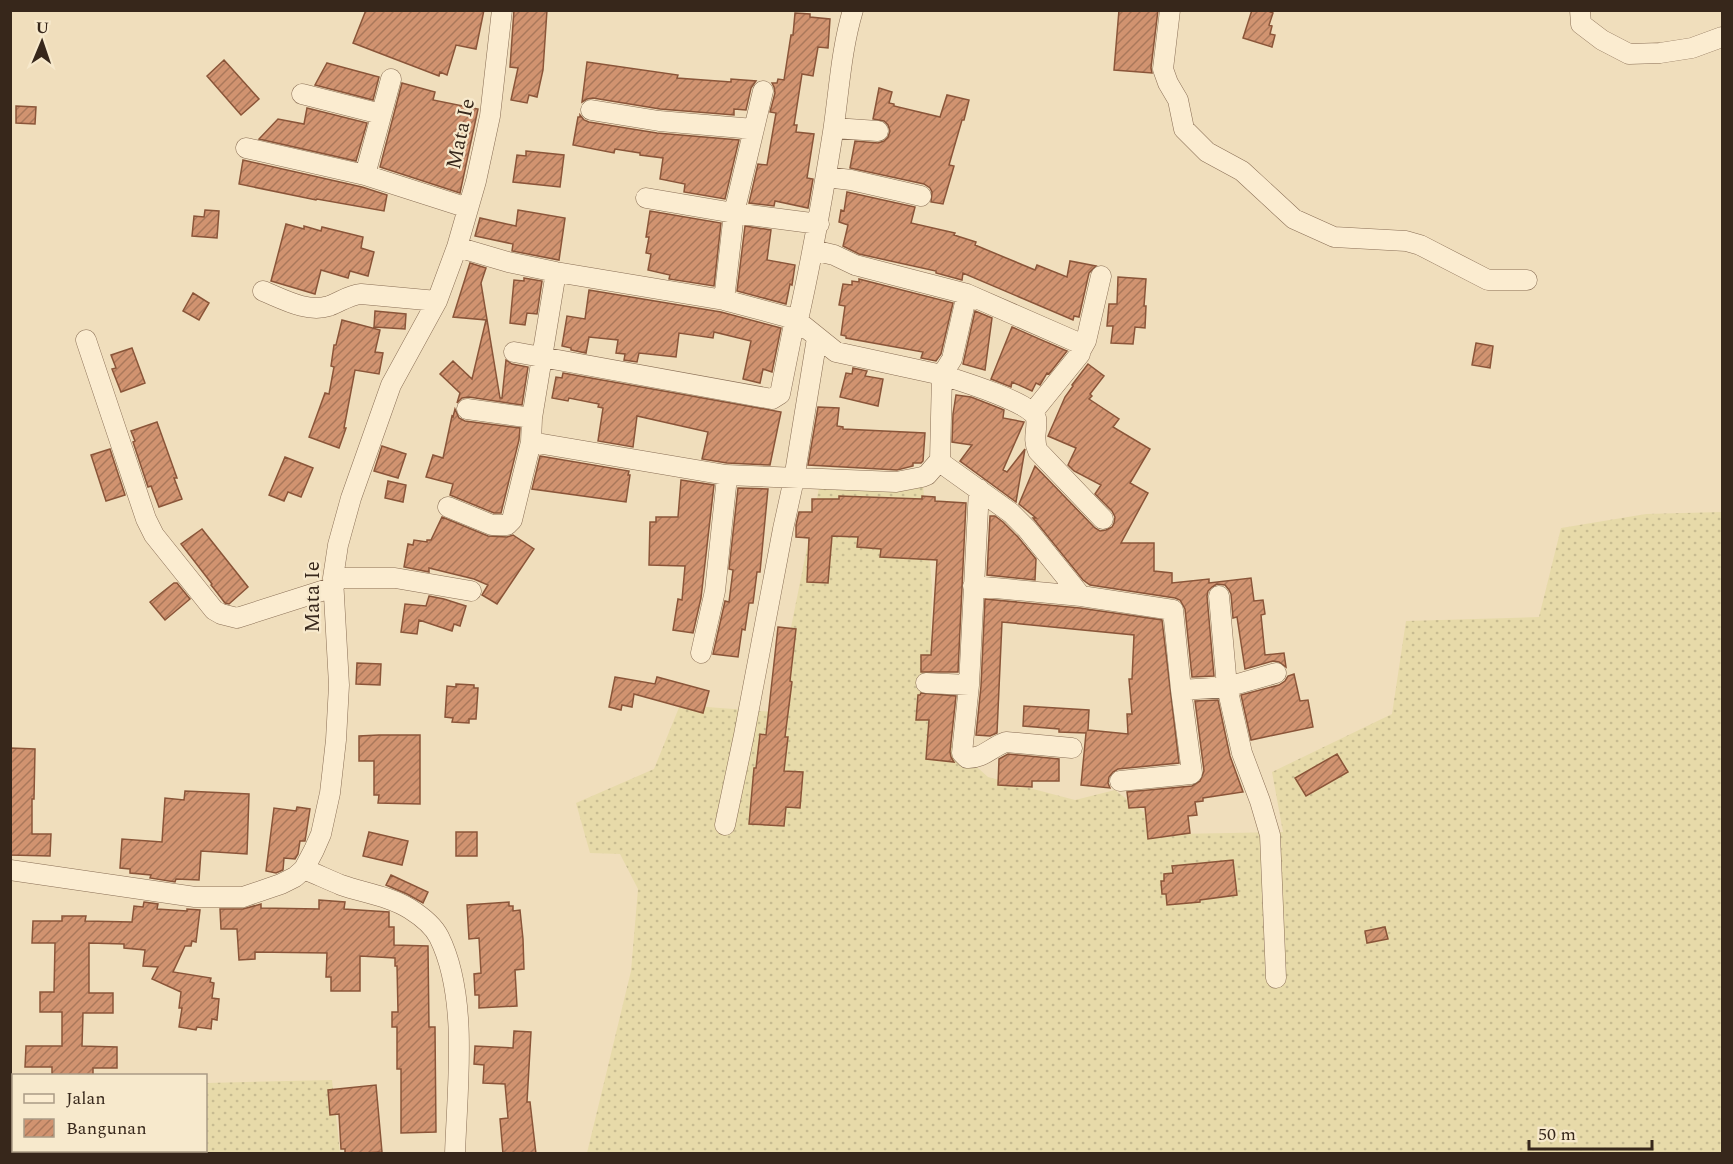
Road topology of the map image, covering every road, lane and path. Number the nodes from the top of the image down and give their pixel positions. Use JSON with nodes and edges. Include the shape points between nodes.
{"nodes":[{"id":1,"x":502,"y":10,"type":"edge"},
{"id":2,"x":853,"y":10,"type":"edge"},
{"id":3,"x":1170,"y":10,"type":"edge"},
{"id":4,"x":1580,"y":10,"type":"edge"},
{"id":5,"x":1722,"y":37,"type":"edge"},
{"id":6,"x":391,"y":79,"type":"dead end"},
{"id":7,"x":763,"y":91,"type":"dead end"},
{"id":8,"x":302,"y":94,"type":"dead end"},
{"id":9,"x":591,"y":110,"type":"dead end"},
{"id":10,"x":381,"y":114,"type":"junction"},
{"id":11,"x":842,"y":128,"type":"junction"},
{"id":12,"x":754,"y":129,"type":"junction"},
{"id":13,"x":878,"y":131,"type":"dead end"},
{"id":14,"x":246,"y":148,"type":"dead end"},
{"id":15,"x":365,"y":175,"type":"junction"},
{"id":16,"x":828,"y":177,"type":"junction"},
{"id":17,"x":921,"y":196,"type":"dead end"},
{"id":18,"x":645,"y":198,"type":"dead end"},
{"id":19,"x":468,"y":208,"type":"junction"},
{"id":20,"x":734,"y":213,"type":"junction"},
{"id":21,"x":819,"y":224,"type":"junction"},
{"id":22,"x":457,"y":247,"type":"junction"},
{"id":23,"x":822,"y":252,"type":"junction"},
{"id":24,"x":556,"y":272,"type":"junction"},
{"id":25,"x":1101,"y":276,"type":"dead end"},
{"id":26,"x":1527,"y":280,"type":"dead end"},
{"id":27,"x":263,"y":291,"type":"dead end"},
{"id":28,"x":967,"y":294,"type":"junction"},
{"id":29,"x":437,"y":300,"type":"junction"},
{"id":30,"x":724,"y":300,"type":"junction"},
{"id":31,"x":804,"y":326,"type":"junction"},
{"id":32,"x":86,"y":340,"type":"dead end"},
{"id":33,"x":1081,"y":350,"type":"junction"},
{"id":34,"x":514,"y":352,"type":"dead end"},
{"id":35,"x":542,"y":357,"type":"junction"},
{"id":36,"x":942,"y":375,"type":"junction"},
{"id":37,"x":467,"y":409,"type":"dead end"},
{"id":38,"x":1033,"y":412,"type":"junction"},
{"id":39,"x":532,"y":418,"type":"junction"},
{"id":40,"x":531,"y":442,"type":"junction"},
{"id":41,"x":940,"y":460,"type":"junction"},
{"id":42,"x":726,"y":475,"type":"junction"},
{"id":43,"x":784,"y":478,"type":"junction"},
{"id":44,"x":979,"y":489,"type":"junction"},
{"id":45,"x":448,"y":507,"type":"dead end"},
{"id":46,"x":1103,"y":519,"type":"dead end"},
{"id":47,"x":334,"y":582,"type":"junction"},
{"id":48,"x":973,"y":586,"type":"junction"},
{"id":49,"x":471,"y":591,"type":"dead end"},
{"id":50,"x":1081,"y":596,"type":"junction"},
{"id":51,"x":1219,"y":596,"type":"dead end"},
{"id":52,"x":701,"y":653,"type":"dead end"},
{"id":53,"x":1276,"y":673,"type":"dead end"},
{"id":54,"x":926,"y":683,"type":"dead end"},
{"id":55,"x":969,"y":685,"type":"junction"},
{"id":56,"x":1227,"y":687,"type":"junction"},
{"id":57,"x":1180,"y":690,"type":"junction"},
{"id":58,"x":1072,"y":748,"type":"dead end"},
{"id":59,"x":1120,"y":781,"type":"dead end"},
{"id":60,"x":725,"y":825,"type":"dead end"},
{"id":61,"x":303,"y":869,"type":"junction"},
{"id":62,"x":10,"y":870,"type":"edge"},
{"id":63,"x":1276,"y":978,"type":"dead end"},
{"id":64,"x":455,"y":1154,"type":"edge"}],
"edges":[{"from":1,"to":19,"type":"street","name":"Mata Ie","via":[[490,116]]},
{"from":2,"to":11,"type":"street","via":[[841,71]]},
{"from":3,"to":26,"type":"street","via":[[1163,69],[1178,100],[1184,129],[1208,152],[1242,171],[1294,219],[1334,237],[1420,245],[1488,280]]},
{"from":4,"to":5,"type":"street","via":[[1581,24],[1629,54],[1692,48]]},
{"from":6,"to":10,"type":"street"},
{"from":7,"to":12,"type":"street"},
{"from":8,"to":10,"type":"street"},
{"from":9,"to":12,"type":"street","via":[[658,121]]},
{"from":10,"to":15,"type":"street"},
{"from":11,"to":13,"type":"street"},
{"from":11,"to":16,"type":"street"},
{"from":12,"to":20,"type":"street"},
{"from":14,"to":15,"type":"street"},
{"from":15,"to":19,"type":"street"},
{"from":16,"to":17,"type":"street"},
{"from":16,"to":21,"type":"street"},
{"from":18,"to":20,"type":"street"},
{"from":19,"to":22,"type":"street","name":"Mata Ie"},
{"from":20,"to":21,"type":"street"},
{"from":20,"to":30,"type":"street"},
{"from":21,"to":23,"type":"street"},
{"from":22,"to":24,"type":"street"},
{"from":22,"to":29,"type":"street","name":"Mata Ie"},
{"from":23,"to":28,"type":"street","via":[[855,265]]},
{"from":23,"to":31,"type":"street"},
{"from":24,"to":30,"type":"street"},
{"from":24,"to":35,"type":"street"},
{"from":25,"to":33,"type":"street"},
{"from":27,"to":29,"type":"street","via":[[318,308],[354,294]]},
{"from":28,"to":33,"type":"street","via":[[1079,342]]},
{"from":28,"to":36,"type":"street","via":[[952,359]]},
{"from":29,"to":47,"type":"street","name":"Mata Ie","via":[[391,384],[351,498],[338,545]]},
{"from":30,"to":31,"type":"street"},
{"from":31,"to":35,"type":"street","via":[[780,394],[772,399]]},
{"from":31,"to":36,"type":"street","via":[[836,352]]},
{"from":31,"to":43,"type":"street"},
{"from":32,"to":47,"type":"street","via":[[150,527],[214,610],[237,618]]},
{"from":33,"to":38,"type":"street"},
{"from":34,"to":35,"type":"street"},
{"from":35,"to":39,"type":"street"},
{"from":36,"to":38,"type":"street","via":[[980,387]]},
{"from":36,"to":41,"type":"street"},
{"from":37,"to":39,"type":"street"},
{"from":38,"to":46,"type":"street","via":[[1038,451]]},
{"from":39,"to":40,"type":"street"},
{"from":40,"to":42,"type":"street"},
{"from":40,"to":45,"type":"street","via":[[515,510],[507,525],[492,525]]},
{"from":41,"to":43,"type":"street","via":[[927,475],[896,488]]},
{"from":41,"to":44,"type":"street"},
{"from":42,"to":43,"type":"street"},
{"from":42,"to":52,"type":"street","via":[[718,574]]},
{"from":43,"to":60,"type":"street","via":[[783,529]]},
{"from":44,"to":48,"type":"street"},
{"from":44,"to":50,"type":"street","via":[[1027,529]]},
{"from":47,"to":49,"type":"street","via":[[394,578]]},
{"from":47,"to":61,"type":"street","name":"Mata Ie","via":[[339,685],[334,772],[321,834]]},
{"from":48,"to":50,"type":"street"},
{"from":48,"to":55,"type":"street"},
{"from":50,"to":57,"type":"street","via":[[1173,609]]},
{"from":51,"to":56,"type":"street"},
{"from":53,"to":56,"type":"street"},
{"from":54,"to":55,"type":"street"},
{"from":55,"to":58,"type":"street","via":[[962,749],[967,758],[978,758],[1006,742]]},
{"from":56,"to":57,"type":"street"},
{"from":56,"to":63,"type":"street","via":[[1242,753],[1270,835]]},
{"from":57,"to":59,"type":"street","via":[[1191,774]]},
{"from":61,"to":62,"type":"street","name":"Mata Ie","via":[[268,889],[243,897],[221,898]]},
{"from":61,"to":64,"type":"street","via":[[390,899],[428,922],[439,937],[448,961],[457,1017]]}]}
